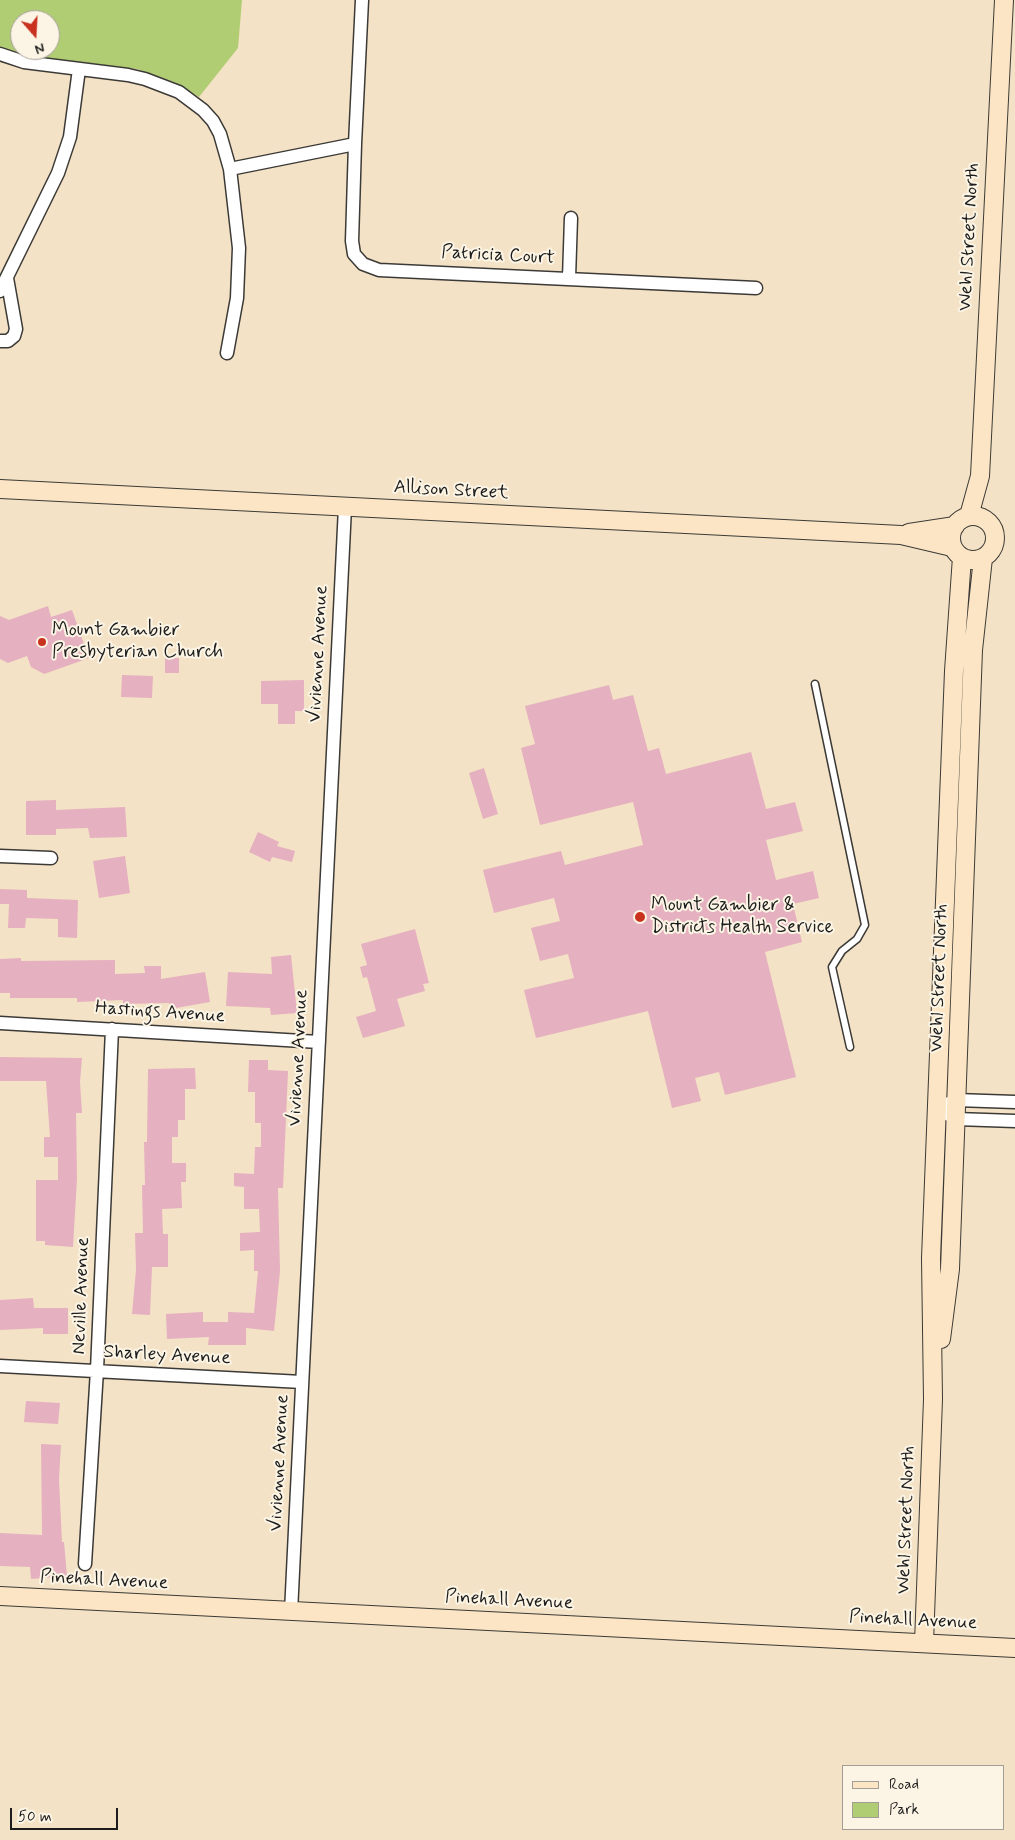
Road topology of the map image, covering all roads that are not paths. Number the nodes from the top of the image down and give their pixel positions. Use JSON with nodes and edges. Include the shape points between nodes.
{"nodes":[{"id":1,"x":362,"y":0,"type":"edge"},
{"id":2,"x":1004,"y":0,"type":"edge"},
{"id":3,"x":0,"y":54,"type":"edge"},
{"id":4,"x":79,"y":69,"type":"junction"},
{"id":5,"x":355,"y":144,"type":"junction"},
{"id":6,"x":230,"y":169,"type":"junction"},
{"id":7,"x":571,"y":218,"type":"dead end"},
{"id":8,"x":6,"y":278,"type":"junction"},
{"id":9,"x":569,"y":278,"type":"junction"},
{"id":10,"x":756,"y":288,"type":"dead end"},
{"id":11,"x":0,"y":290,"type":"edge"},
{"id":12,"x":0,"y":341,"type":"edge"},
{"id":13,"x":227,"y":353,"type":"dead end"},
{"id":14,"x":980,"y":476,"type":"junction"},
{"id":15,"x":0,"y":489,"type":"edge"},
{"id":16,"x":346,"y":507,"type":"junction"},
{"id":17,"x":962,"y":521,"type":"junction"},
{"id":18,"x":989,"y":522,"type":"junction"},
{"id":19,"x":901,"y":535,"type":"junction"},
{"id":20,"x":957,"y":552,"type":"junction"},
{"id":21,"x":983,"y":558,"type":"junction"},
{"id":22,"x":815,"y":684,"type":"dead end"},
{"id":23,"x":0,"y":856,"type":"edge"},
{"id":24,"x":52,"y":858,"type":"dead end"},
{"id":25,"x":0,"y":1023,"type":"edge"},
{"id":26,"x":112,"y":1029,"type":"junction"},
{"id":27,"x":318,"y":1042,"type":"junction"},
{"id":28,"x":850,"y":1047,"type":"dead end"},
{"id":29,"x":956,"y":1100,"type":"junction"},
{"id":30,"x":1015,"y":1102,"type":"edge"},
{"id":31,"x":937,"y":1108,"type":"junction"},
{"id":32,"x":956,"y":1118,"type":"junction"},
{"id":33,"x":1015,"y":1121,"type":"edge"},
{"id":34,"x":0,"y":1366,"type":"edge"},
{"id":35,"x":98,"y":1370,"type":"junction"},
{"id":36,"x":302,"y":1382,"type":"junction"},
{"id":37,"x":933,"y":1399,"type":"junction"},
{"id":38,"x":85,"y":1564,"type":"dead end"},
{"id":39,"x":0,"y":1596,"type":"edge"},
{"id":40,"x":291,"y":1612,"type":"junction"},
{"id":41,"x":924,"y":1643,"type":"junction"},
{"id":42,"x":1015,"y":1648,"type":"edge"}],
"edges":[{"from":1,"to":5,"type":"street","name":"Patricia Court"},
{"from":2,"to":14,"type":"street","name":"Wehl Street North"},
{"from":3,"to":4,"type":"street","via":[[24,62]]},
{"from":4,"to":6,"type":"street","via":[[145,79],[192,100],[213,121]]},
{"from":4,"to":8,"type":"street","via":[[70,136],[58,173]]},
{"from":5,"to":6,"type":"street"},
{"from":5,"to":9,"type":"street","name":"Patricia Court","via":[[352,241],[354,254],[363,264],[379,270]]},
{"from":6,"to":13,"type":"street","via":[[239,248],[237,298]]},
{"from":7,"to":9,"type":"street"},
{"from":8,"to":11,"type":"street"},
{"from":8,"to":12,"type":"street","via":[[16,329],[8,341]]},
{"from":9,"to":10,"type":"street","name":"Patricia Court"},
{"from":14,"to":17,"type":"street","name":"Wehl Street North"},
{"from":14,"to":18,"type":"street","name":"Wehl Street North"},
{"from":15,"to":16,"type":"street","name":"Allison Street"},
{"from":16,"to":19,"type":"street","name":"Allison Street"},
{"from":16,"to":27,"type":"street","name":"Vivienne Avenue"},
{"from":17,"to":18,"type":"street","via":[[976,516]]},
{"from":17,"to":19,"type":"street","name":"Allison Street"},
{"from":17,"to":20,"type":"street","via":[[951,539]]},
{"from":18,"to":21,"type":"street","via":[[996,540],[990,554]]},
{"from":19,"to":20,"type":"street","name":"Allison Street"},
{"from":20,"to":21,"type":"street","via":[[973,561]]},
{"from":20,"to":31,"type":"street","name":"Wehl Street North"},
{"from":21,"to":29,"type":"street","name":"Wehl Street North","via":[[973,650]]},
{"from":22,"to":28,"type":"lane","via":[[865,925],[832,967]]},
{"from":23,"to":24,"type":"street"},
{"from":25,"to":26,"type":"street","name":"Hastings Avenue"},
{"from":26,"to":27,"type":"street","name":"Hastings Avenue"},
{"from":26,"to":35,"type":"street","name":"Neville Avenue"},
{"from":27,"to":36,"type":"street","name":"Vivienne Avenue"},
{"from":29,"to":30,"type":"street"},
{"from":29,"to":31,"type":"street"},
{"from":29,"to":32,"type":"street","name":"Wehl Street North"},
{"from":31,"to":32,"type":"street"},
{"from":31,"to":37,"type":"street","name":"Wehl Street North","via":[[931,1258]]},
{"from":32,"to":33,"type":"street"},
{"from":32,"to":37,"type":"street","name":"Wehl Street North","via":[[950,1269]]},
{"from":34,"to":35,"type":"street","name":"Sharley Avenue"},
{"from":35,"to":36,"type":"street","name":"Sharley Avenue"},
{"from":35,"to":38,"type":"street","name":"Neville Avenue"},
{"from":36,"to":40,"type":"street","name":"Vivienne Avenue"},
{"from":37,"to":41,"type":"street","name":"Wehl Street North"},
{"from":39,"to":40,"type":"street","name":"Pinehall Avenue"},
{"from":40,"to":41,"type":"street","name":"Pinehall Avenue"},
{"from":41,"to":42,"type":"street","name":"Pinehall Avenue"}]}
